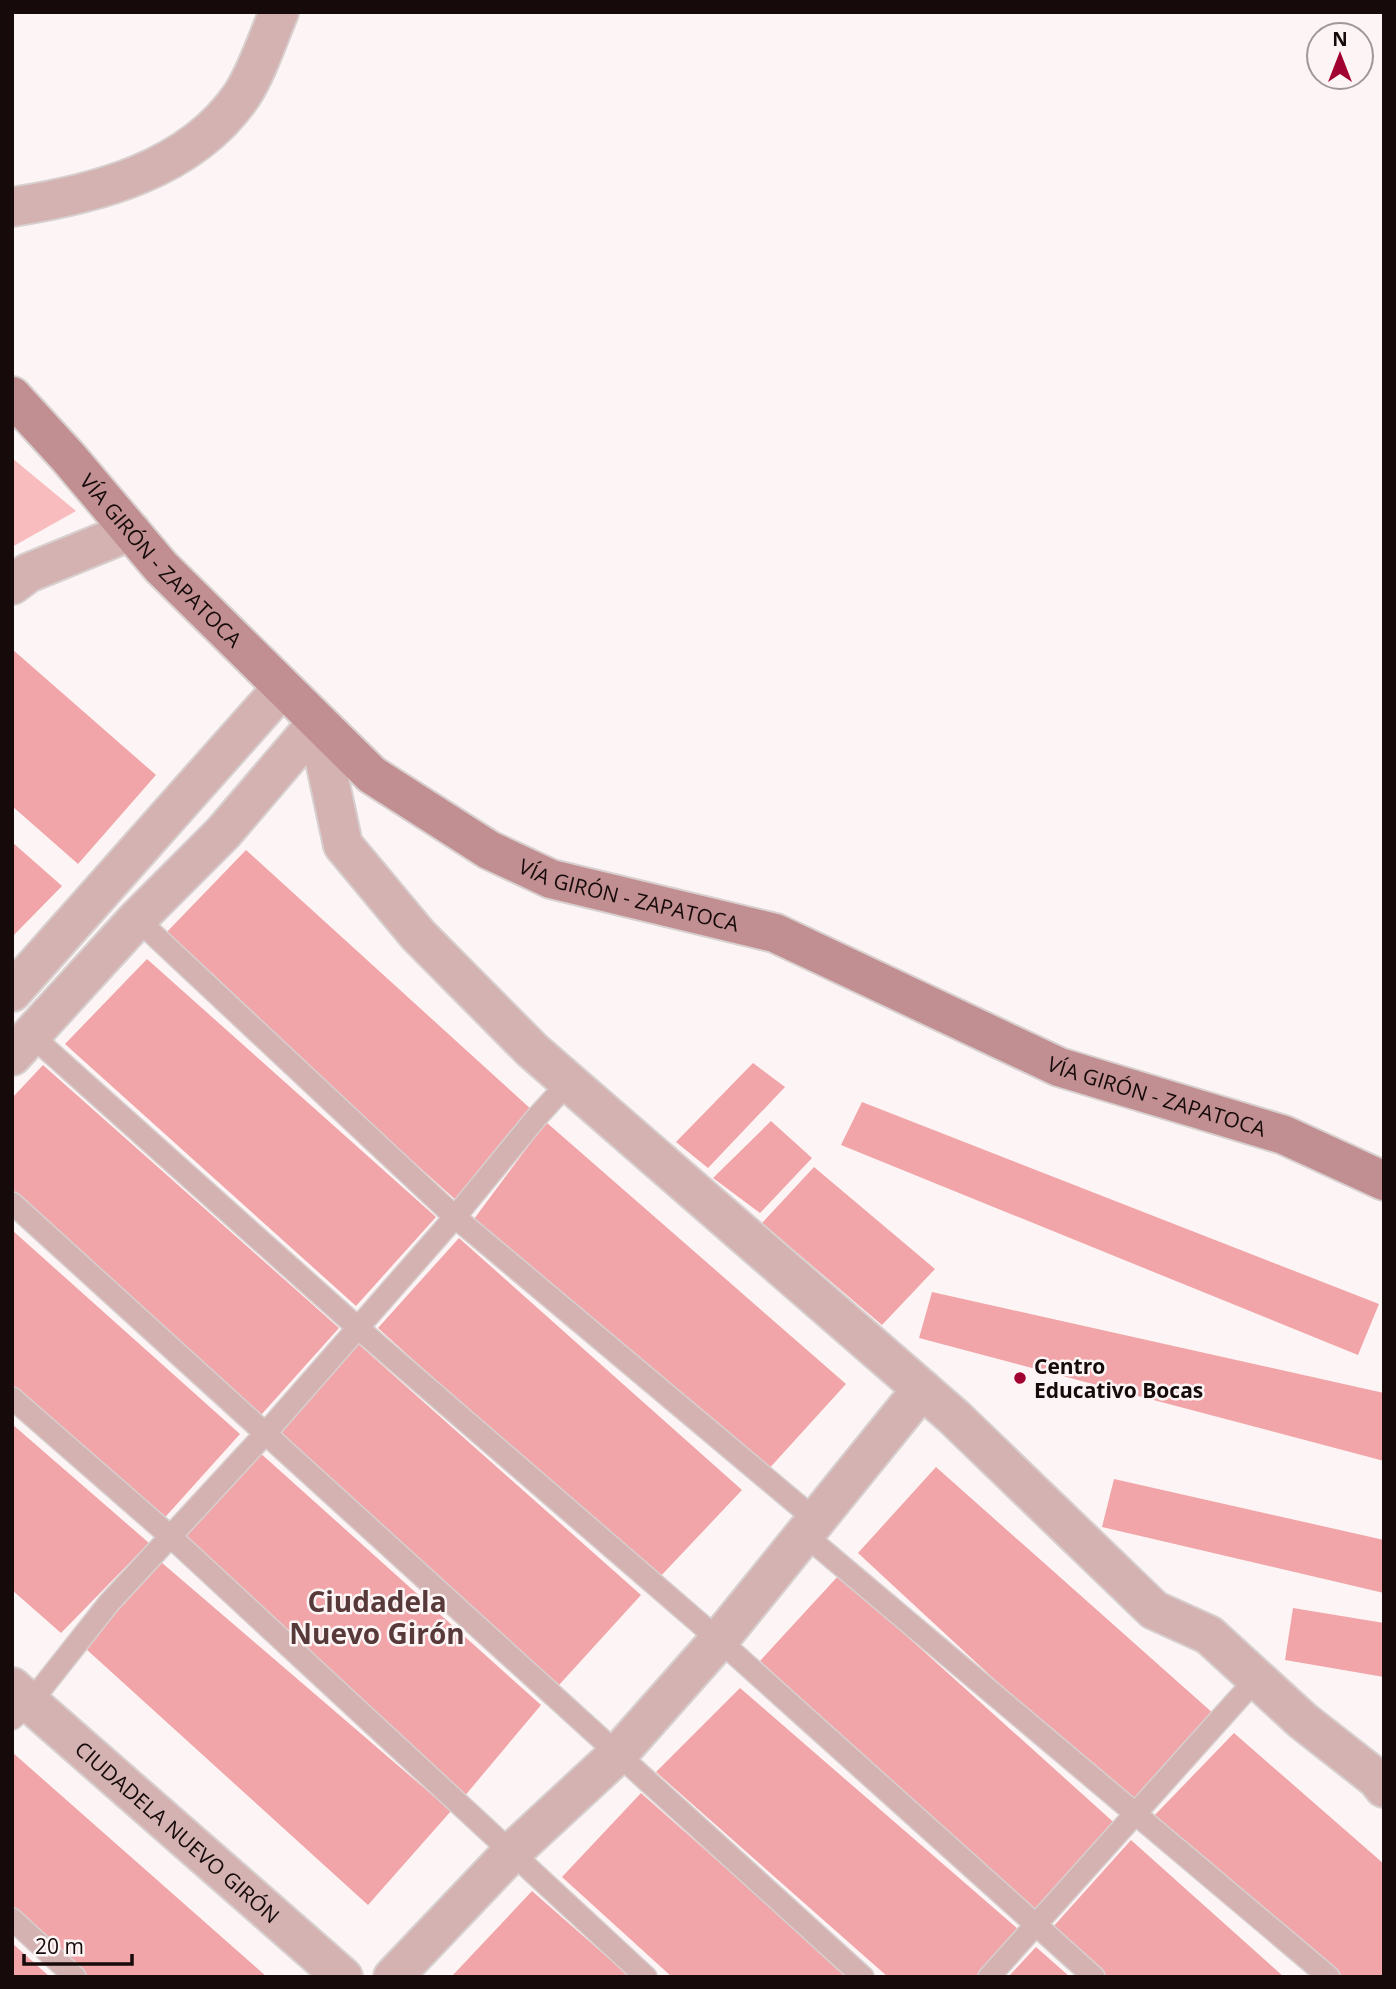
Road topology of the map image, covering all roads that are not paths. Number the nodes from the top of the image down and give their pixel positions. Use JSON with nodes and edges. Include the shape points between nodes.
{"nodes":[{"id":1,"x":279,"y":12,"type":"edge"},
{"id":2,"x":12,"y":207,"type":"edge"},
{"id":3,"x":12,"y":396,"type":"edge"},
{"id":4,"x":131,"y":531,"type":"junction"},
{"id":5,"x":12,"y":585,"type":"edge"},
{"id":6,"x":282,"y":688,"type":"junction"},
{"id":7,"x":317,"y":723,"type":"junction"},
{"id":8,"x":137,"y":919,"type":"junction"},
{"id":9,"x":12,"y":992,"type":"edge"},
{"id":10,"x":21,"y":1046,"type":"edge"},
{"id":11,"x":569,"y":1083,"type":"junction"},
{"id":12,"x":1384,"y":1181,"type":"edge"},
{"id":13,"x":12,"y":1203,"type":"edge"},
{"id":14,"x":455,"y":1217,"type":"junction"},
{"id":15,"x":357,"y":1327,"type":"junction"},
{"id":16,"x":922,"y":1389,"type":"junction"},
{"id":17,"x":12,"y":1398,"type":"edge"},
{"id":18,"x":265,"y":1434,"type":"junction"},
{"id":19,"x":811,"y":1528,"type":"junction"},
{"id":20,"x":170,"y":1536,"type":"junction"},
{"id":21,"x":719,"y":1640,"type":"junction"},
{"id":22,"x":1258,"y":1678,"type":"junction"},
{"id":23,"x":18,"y":1703,"type":"edge"},
{"id":24,"x":619,"y":1753,"type":"junction"},
{"id":25,"x":1384,"y":1788,"type":"edge"},
{"id":26,"x":1136,"y":1814,"type":"junction"},
{"id":27,"x":511,"y":1853,"type":"junction"},
{"id":28,"x":12,"y":1919,"type":"edge"},
{"id":29,"x":1036,"y":1925,"type":"junction"},
{"id":30,"x":75,"y":1977,"type":"edge"},
{"id":31,"x":343,"y":1977,"type":"edge"},
{"id":32,"x":393,"y":1977,"type":"edge"},
{"id":33,"x":646,"y":1977,"type":"edge"},
{"id":34,"x":863,"y":1977,"type":"edge"},
{"id":35,"x":989,"y":1977,"type":"edge"},
{"id":36,"x":1094,"y":1977,"type":"edge"},
{"id":37,"x":1329,"y":1977,"type":"edge"}],
"edges":[{"from":1,"to":2,"type":"street","via":[[243,94],[218,125],[190,149],[100,190]]},
{"from":3,"to":4,"type":"main road","name":"VÍA GIRÓN - ZAPATOCA"},
{"from":4,"to":5,"type":"street","via":[[28,573]]},
{"from":4,"to":6,"type":"main road","name":"VÍA GIRÓN - ZAPATOCA","via":[[160,567]]},
{"from":6,"to":7,"type":"main road","name":"VÍA GIRÓN - ZAPATOCA"},
{"from":6,"to":9,"type":"street"},
{"from":7,"to":8,"type":"street","via":[[223,833]]},
{"from":7,"to":11,"type":"street","via":[[343,845],[418,935]]},
{"from":7,"to":12,"type":"main road","name":"VÍA GIRÓN - ZAPATOCA","via":[[372,775],[489,850],[551,879],[775,933],[1059,1067],[1284,1135]]},
{"from":8,"to":10,"type":"street"},
{"from":8,"to":14,"type":"lane"},
{"from":10,"to":15,"type":"lane"},
{"from":11,"to":14,"type":"lane"},
{"from":11,"to":16,"type":"street"},
{"from":13,"to":18,"type":"lane"},
{"from":14,"to":15,"type":"lane"},
{"from":14,"to":19,"type":"lane"},
{"from":15,"to":18,"type":"lane"},
{"from":15,"to":21,"type":"lane"},
{"from":16,"to":19,"type":"street"},
{"from":16,"to":22,"type":"street","via":[[1154,1610],[1209,1635]]},
{"from":17,"to":20,"type":"lane"},
{"from":18,"to":20,"type":"lane"},
{"from":18,"to":24,"type":"lane"},
{"from":19,"to":21,"type":"street"},
{"from":19,"to":26,"type":"lane"},
{"from":20,"to":23,"type":"lane"},
{"from":20,"to":27,"type":"lane"},
{"from":21,"to":24,"type":"street"},
{"from":21,"to":29,"type":"lane"},
{"from":22,"to":25,"type":"street"},
{"from":22,"to":26,"type":"lane"},
{"from":23,"to":31,"type":"street","name":"CIUDADELA NUEVO GIRÓN"},
{"from":24,"to":27,"type":"street"},
{"from":24,"to":34,"type":"lane"},
{"from":26,"to":29,"type":"lane"},
{"from":26,"to":37,"type":"lane"},
{"from":27,"to":32,"type":"street"},
{"from":27,"to":33,"type":"lane"},
{"from":28,"to":30,"type":"lane"},
{"from":29,"to":35,"type":"lane"},
{"from":29,"to":36,"type":"lane"}]}
